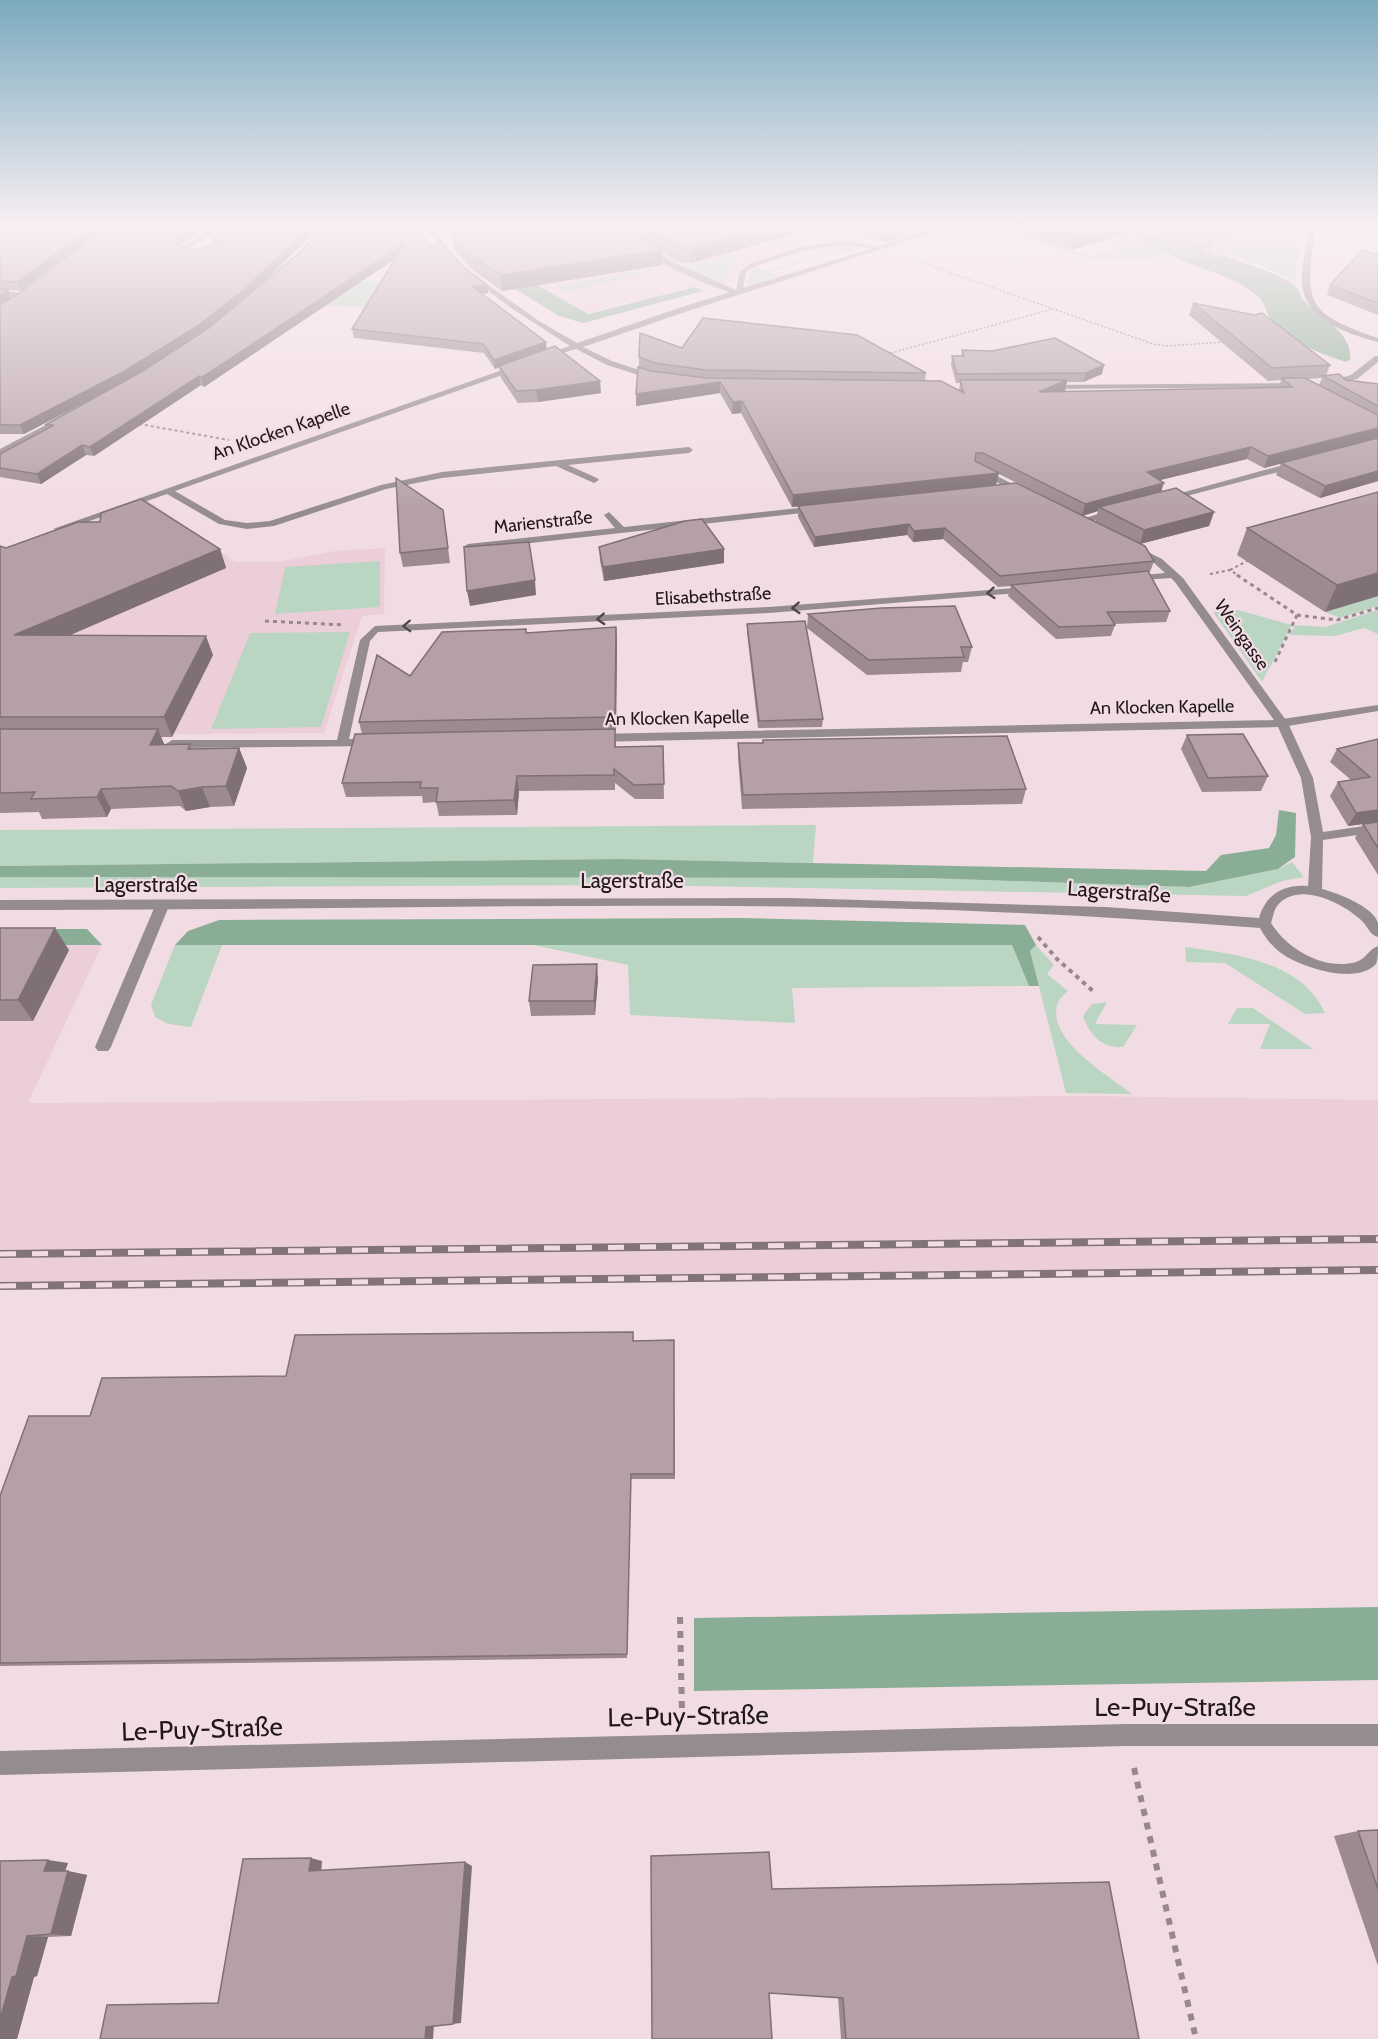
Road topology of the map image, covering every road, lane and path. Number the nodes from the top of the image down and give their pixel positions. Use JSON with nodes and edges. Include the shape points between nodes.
{"nodes":[{"id":1,"x":542,"y":323,"type":"edge"},
{"id":2,"x":645,"y":323,"type":"edge"},
{"id":3,"x":1001,"y":323,"type":"edge"},
{"id":4,"x":1095,"y":323,"type":"edge"},
{"id":5,"x":1338,"y":323,"type":"edge"},
{"id":6,"x":1378,"y":340,"type":"edge"},
{"id":7,"x":1229,"y":342,"type":"edge"},
{"id":8,"x":577,"y":345,"type":"junction"},
{"id":9,"x":882,"y":355,"type":"edge"},
{"id":10,"x":1378,"y":358,"type":"edge"},
{"id":11,"x":663,"y":380,"type":"edge"},
{"id":12,"x":1042,"y":387,"type":"edge"},
{"id":13,"x":76,"y":412,"type":"edge"},
{"id":14,"x":130,"y":423,"type":"edge"},
{"id":15,"x":232,"y":440,"type":"dead end"},
{"id":16,"x":689,"y":450,"type":"dead end"},
{"id":17,"x":0,"y":452,"type":"edge"},
{"id":18,"x":1309,"y":460,"type":"edge"},
{"id":19,"x":557,"y":463,"type":"junction"},
{"id":20,"x":977,"y":469,"type":"edge"},
{"id":21,"x":594,"y":480,"type":"dead end"},
{"id":22,"x":167,"y":490,"type":"junction"},
{"id":23,"x":993,"y":491,"type":"edge"},
{"id":24,"x":1149,"y":503,"type":"edge"},
{"id":25,"x":826,"y":508,"type":"edge"},
{"id":26,"x":1126,"y":509,"type":"edge"},
{"id":27,"x":609,"y":515,"type":"dead end"},
{"id":28,"x":622,"y":531,"type":"junction"},
{"id":29,"x":1100,"y":531,"type":"edge"},
{"id":30,"x":44,"y":535,"type":"edge"},
{"id":31,"x":1120,"y":541,"type":"edge"},
{"id":32,"x":468,"y":547,"type":"edge"},
{"id":33,"x":1250,"y":560,"type":"dead end"},
{"id":34,"x":1230,"y":570,"type":"junction"},
{"id":35,"x":1174,"y":575,"type":"junction"},
{"id":36,"x":1120,"y":580,"type":"edge"},
{"id":37,"x":1044,"y":588,"type":"edge"},
{"id":38,"x":1378,"y":608,"type":"edge"},
{"id":39,"x":1297,"y":615,"type":"junction"},
{"id":40,"x":265,"y":621,"type":"dead end"},
{"id":41,"x":375,"y":629,"type":"junction"},
{"id":42,"x":1277,"y":658,"type":"dead end"},
{"id":43,"x":1378,"y":708,"type":"edge"},
{"id":44,"x":1282,"y":723,"type":"junction"},
{"id":45,"x":580,"y":738,"type":"edge"},
{"id":46,"x":389,"y":742,"type":"edge"},
{"id":47,"x":342,"y":743,"type":"junction"},
{"id":48,"x":162,"y":744,"type":"edge"},
{"id":49,"x":1378,"y":828,"type":"edge"},
{"id":50,"x":1317,"y":837,"type":"junction"},
{"id":51,"x":1315,"y":891,"type":"junction"},
{"id":52,"x":0,"y":904,"type":"edge"},
{"id":53,"x":162,"y":906,"type":"junction"},
{"id":54,"x":1017,"y":908,"type":"junction"},
{"id":55,"x":1264,"y":923,"type":"junction"},
{"id":56,"x":1377,"y":928,"type":"edge"},
{"id":57,"x":1378,"y":951,"type":"edge"},
{"id":58,"x":1094,"y":992,"type":"dead end"},
{"id":59,"x":103,"y":1047,"type":"dead end"},
{"id":60,"x":680,"y":1617,"type":"dead end"},
{"id":61,"x":1126,"y":1735,"type":"junction"},
{"id":62,"x":1378,"y":1735,"type":"edge"},
{"id":63,"x":683,"y":1744,"type":"junction"},
{"id":64,"x":0,"y":1763,"type":"edge"},
{"id":65,"x":1196,"y":2039,"type":"edge"}],
"edges":[{"from":1,"to":8,"type":"street"},
{"from":2,"to":8,"type":"street","name":"An Klocken Kapelle"},
{"from":3,"to":9,"type":"path"},
{"from":4,"to":7,"type":"path","via":[[1161,346]]},
{"from":5,"to":6,"type":"street"},
{"from":8,"to":11,"type":"street","via":[[614,365]]},
{"from":8,"to":22,"type":"street","name":"An Klocken Kapelle"},
{"from":10,"to":12,"type":"street","via":[[1354,377],[1311,386]]},
{"from":13,"to":17,"type":"street"},
{"from":14,"to":15,"type":"path"},
{"from":16,"to":19,"type":"street"},
{"from":18,"to":24,"type":"street"},
{"from":19,"to":21,"type":"street"},
{"from":19,"to":22,"type":"street","via":[[442,475],[384,487],[271,524],[247,526],[222,522]]},
{"from":20,"to":23,"type":"street","via":[[1020,491]]},
{"from":22,"to":30,"type":"street","name":"An Klocken Kapelle"},
{"from":25,"to":28,"type":"street","name":"Marienstraße"},
{"from":26,"to":29,"type":"street","via":[[1076,518]]},
{"from":27,"to":28,"type":"street","name":"Marienstraße"},
{"from":28,"to":32,"type":"street","name":"Marienstraße"},
{"from":31,"to":35,"type":"street","name":"Weingasse","via":[[1158,561]]},
{"from":33,"to":34,"type":"path"},
{"from":34,"to":35,"type":"path"},
{"from":34,"to":39,"type":"path"},
{"from":35,"to":36,"type":"street"},
{"from":35,"to":44,"type":"street","name":"Weingasse"},
{"from":37,"to":41,"type":"street","name":"Elisabethstraße","one_way":true,"via":[[757,611]]},
{"from":38,"to":39,"type":"path","via":[[1337,620]]},
{"from":39,"to":42,"type":"path"},
{"from":40,"to":41,"type":"path"},
{"from":41,"to":47,"type":"street","via":[[365,640]]},
{"from":43,"to":44,"type":"street","name":"An Klocken Kapelle"},
{"from":44,"to":45,"type":"street","name":"An Klocken Kapelle"},
{"from":44,"to":50,"type":"street","name":"Weingasse","via":[[1306,778]]},
{"from":46,"to":47,"type":"street"},
{"from":47,"to":48,"type":"street"},
{"from":49,"to":50,"type":"street"},
{"from":50,"to":51,"type":"street","name":"Weingasse"},
{"from":51,"to":55,"type":"street","via":[[1282,894],[1271,900]]},
{"from":51,"to":56,"type":"street","via":[[1348,902]]},
{"from":52,"to":53,"type":"street","name":"Lagerstraße"},
{"from":53,"to":54,"type":"street","name":"Lagerstraße","via":[[622,901]]},
{"from":53,"to":59,"type":"street"},
{"from":54,"to":55,"type":"street","name":"Lagerstraße"},
{"from":54,"to":58,"type":"path","via":[[1057,959]]},
{"from":55,"to":57,"type":"street","via":[[1282,947],[1317,965],[1354,968],[1367,963]]},
{"from":60,"to":63,"type":"path"},
{"from":61,"to":62,"type":"street","name":"Le-Puy-Straße"},
{"from":61,"to":63,"type":"street","name":"Le-Puy-Straße"},
{"from":61,"to":65,"type":"path"},
{"from":63,"to":64,"type":"street","name":"Le-Puy-Straße"}]}
